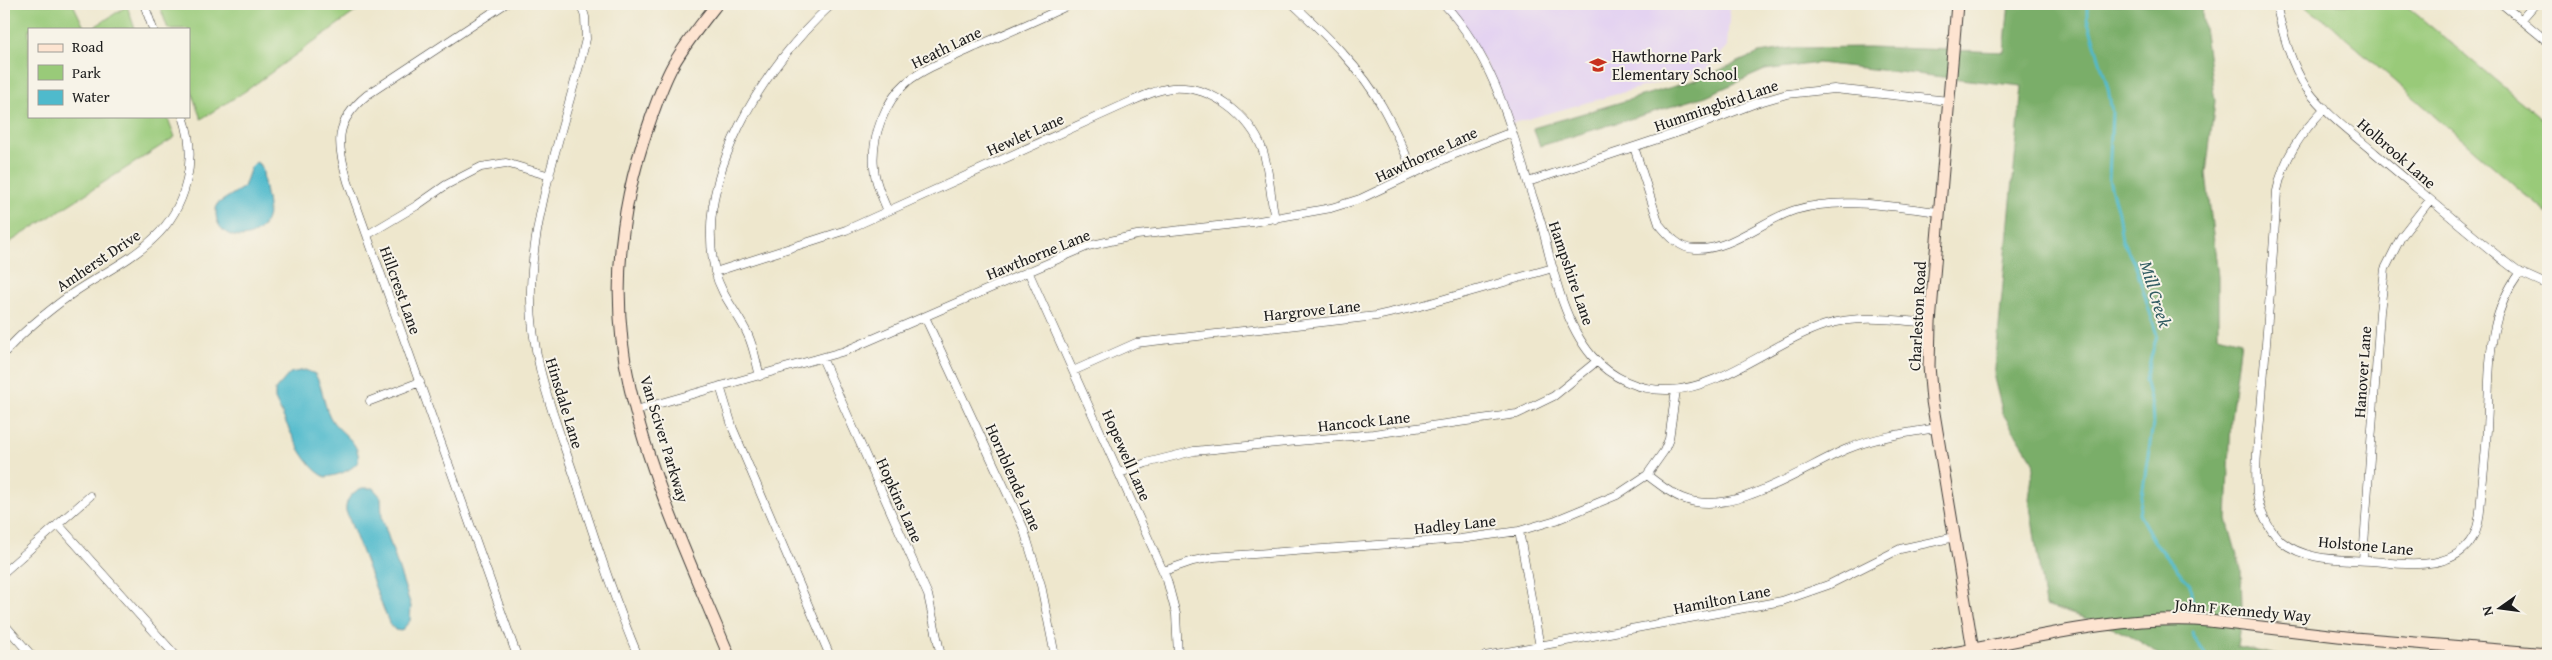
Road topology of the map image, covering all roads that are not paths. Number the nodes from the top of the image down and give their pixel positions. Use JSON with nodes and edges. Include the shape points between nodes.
{"nodes":[{"id":1,"x":144,"y":4,"type":"edge"},
{"id":2,"x":505,"y":4,"type":"edge"},
{"id":3,"x":581,"y":4,"type":"edge"},
{"id":4,"x":717,"y":4,"type":"edge"},
{"id":5,"x":832,"y":4,"type":"edge"},
{"id":6,"x":1072,"y":4,"type":"edge"},
{"id":7,"x":1293,"y":4,"type":"edge"},
{"id":8,"x":1444,"y":4,"type":"edge"},
{"id":9,"x":1957,"y":4,"type":"edge"},
{"id":10,"x":2276,"y":4,"type":"edge"},
{"id":11,"x":2502,"y":4,"type":"edge"},
{"id":12,"x":2535,"y":4,"type":"edge"},
{"id":13,"x":2521,"y":20,"type":"junction"},
{"id":14,"x":153,"y":28,"type":"edge"},
{"id":15,"x":2548,"y":42,"type":"edge"},
{"id":16,"x":1949,"y":101,"type":"junction"},
{"id":17,"x":2325,"y":108,"type":"junction"},
{"id":18,"x":184,"y":118,"type":"edge"},
{"id":19,"x":1512,"y":132,"type":"junction"},
{"id":20,"x":1634,"y":147,"type":"junction"},
{"id":21,"x":1414,"y":173,"type":"junction"},
{"id":22,"x":550,"y":176,"type":"junction"},
{"id":23,"x":1528,"y":182,"type":"junction"},
{"id":24,"x":2430,"y":200,"type":"junction"},
{"id":25,"x":888,"y":211,"type":"junction"},
{"id":26,"x":1940,"y":212,"type":"junction"},
{"id":27,"x":1275,"y":219,"type":"junction"},
{"id":28,"x":367,"y":235,"type":"junction"},
{"id":29,"x":1554,"y":268,"type":"junction"},
{"id":30,"x":1028,"y":271,"type":"junction"},
{"id":31,"x":715,"y":272,"type":"junction"},
{"id":32,"x":2520,"y":272,"type":"junction"},
{"id":33,"x":2548,"y":285,"type":"edge"},
{"id":34,"x":925,"y":317,"type":"junction"},
{"id":35,"x":1930,"y":323,"type":"junction"},
{"id":36,"x":4,"y":353,"type":"edge"},
{"id":37,"x":822,"y":358,"type":"junction"},
{"id":38,"x":1597,"y":361,"type":"junction"},
{"id":39,"x":1073,"y":371,"type":"junction"},
{"id":40,"x":760,"y":376,"type":"junction"},
{"id":41,"x":420,"y":382,"type":"junction"},
{"id":42,"x":720,"y":386,"type":"junction"},
{"id":43,"x":1676,"y":390,"type":"junction"},
{"id":44,"x":370,"y":401,"type":"dead end"},
{"id":45,"x":636,"y":410,"type":"junction"},
{"id":46,"x":1937,"y":428,"type":"junction"},
{"id":47,"x":1120,"y":473,"type":"junction"},
{"id":48,"x":1647,"y":475,"type":"junction"},
{"id":49,"x":90,"y":496,"type":"dead end"},
{"id":50,"x":58,"y":524,"type":"junction"},
{"id":51,"x":1519,"y":531,"type":"junction"},
{"id":52,"x":1955,"y":537,"type":"junction"},
{"id":53,"x":2363,"y":560,"type":"junction"},
{"id":54,"x":1164,"y":571,"type":"junction"},
{"id":55,"x":4,"y":572,"type":"edge"},
{"id":56,"x":4,"y":624,"type":"edge"},
{"id":57,"x":1540,"y":647,"type":"junction"},
{"id":58,"x":1974,"y":653,"type":"edge"},
{"id":59,"x":2548,"y":654,"type":"edge"},
{"id":60,"x":32,"y":656,"type":"edge"},
{"id":61,"x":176,"y":656,"type":"edge"},
{"id":62,"x":517,"y":656,"type":"edge"},
{"id":63,"x":638,"y":656,"type":"edge"},
{"id":64,"x":729,"y":656,"type":"edge"},
{"id":65,"x":830,"y":656,"type":"edge"},
{"id":66,"x":941,"y":656,"type":"edge"},
{"id":67,"x":1055,"y":656,"type":"edge"},
{"id":68,"x":1178,"y":656,"type":"edge"},
{"id":69,"x":1485,"y":656,"type":"edge"},
{"id":70,"x":1937,"y":656,"type":"edge"}],
"edges":[{"from":1,"to":14,"type":"street"},
{"from":2,"to":28,"type":"street","name":"Hillcrest Lane","via":[[382,83],[349,112],[339,134],[341,157]]},
{"from":3,"to":22,"type":"street","name":"Hinsdale Lane","via":[[586,39]]},
{"from":4,"to":45,"type":"street","name":"Van Sciver Parkway","via":[[674,64],[664,84],[631,183],[622,238],[619,289],[625,358]]},
{"from":5,"to":31,"type":"street","via":[[803,32],[774,68],[735,136],[714,198],[710,242]]},
{"from":6,"to":25,"type":"street","name":"Heath Lane","via":[[942,63],[918,75],[900,90],[881,121],[874,152],[874,170]]},
{"from":7,"to":21,"type":"street","via":[[1339,51],[1383,107]]},
{"from":8,"to":19,"type":"street","name":"Hampshire Lane","via":[[1470,36],[1488,66]]},
{"from":9,"to":16,"type":"street","name":"Charleston Road"},
{"from":10,"to":17,"type":"street","name":"Holbrook Lane","via":[[2293,62],[2308,89]]},
{"from":11,"to":13,"type":"street"},
{"from":12,"to":13,"type":"street"},
{"from":13,"to":15,"type":"street"},
{"from":16,"to":20,"type":"street","name":"Hummingbird Lane","via":[[1834,89],[1803,91],[1756,103]]},
{"from":16,"to":26,"type":"street","name":"Charleston Road"},
{"from":17,"to":24,"type":"street","name":"Holbrook Lane"},
{"from":17,"to":53,"type":"street","name":"Holstone Lane","via":[[2294,145],[2276,191],[2257,492],[2266,521],[2285,544],[2311,555]]},
{"from":18,"to":36,"type":"street","name":"Amherst Drive","via":[[190,143],[188,172],[180,200],[161,230],[145,246],[48,310]]},
{"from":19,"to":21,"type":"street","name":"Hawthorne Lane"},
{"from":19,"to":23,"type":"street","name":"Hampshire Lane"},
{"from":20,"to":23,"type":"street","name":"Hummingbird Lane"},
{"from":20,"to":26,"type":"street","via":[[1659,224],[1686,248],[1710,248],[1783,215],[1816,206],[1864,204]]},
{"from":21,"to":27,"type":"street","name":"Hawthorne Lane","via":[[1346,204]]},
{"from":22,"to":28,"type":"street","via":[[506,163],[481,167],[446,184]]},
{"from":22,"to":63,"type":"street","name":"Hinsdale Lane","via":[[540,216],[532,273],[534,344],[546,399]]},
{"from":23,"to":29,"type":"street","name":"Hampshire Lane"},
{"from":24,"to":32,"type":"street","name":"Holbrook Lane"},
{"from":24,"to":53,"type":"street","name":"Hanover Lane","via":[[2401,237],[2385,269]]},
{"from":25,"to":27,"type":"street","name":"Hewlet Lane","via":[[1147,95],[1172,88],[1198,91],[1222,101],[1254,133],[1267,167]]},
{"from":25,"to":31,"type":"street","name":"Hewlet Lane","via":[[846,230]]},
{"from":26,"to":35,"type":"street","name":"Charleston Road"},
{"from":27,"to":30,"type":"street","name":"Hawthorne Lane","via":[[1121,238],[1081,249]]},
{"from":28,"to":41,"type":"street","name":"Hillcrest Lane"},
{"from":29,"to":38,"type":"street","name":"Hampshire Lane","via":[[1571,319]]},
{"from":29,"to":39,"type":"street","name":"Hargrove Lane","via":[[1391,313],[1136,344]]},
{"from":30,"to":34,"type":"street","name":"Hawthorne Lane"},
{"from":30,"to":39,"type":"street","name":"Hopewell Lane"},
{"from":31,"to":40,"type":"street","via":[[726,300],[749,336]]},
{"from":32,"to":33,"type":"street","name":"Holbrook Lane"},
{"from":32,"to":53,"type":"street","name":"Holstone Lane","via":[[2504,296],[2494,329],[2481,503],[2475,534],[2469,545],[2446,561],[2419,564]]},
{"from":34,"to":37,"type":"street","name":"Hawthorne Lane"},
{"from":34,"to":67,"type":"street","name":"Hornblende Lane","via":[[1023,527],[1041,585]]},
{"from":35,"to":43,"type":"street","name":"Hampshire Lane","via":[[1860,318],[1825,325],[1712,381]]},
{"from":35,"to":46,"type":"street","name":"Charleston Road","via":[[1929,366]]},
{"from":37,"to":40,"type":"street","name":"Hawthorne Lane"},
{"from":37,"to":66,"type":"street","name":"Hopkins Lane","via":[[928,595]]},
{"from":38,"to":43,"type":"street","name":"Hampshire Lane","via":[[1627,382],[1655,390]]},
{"from":38,"to":47,"type":"street","name":"Hancock Lane","via":[[1543,403],[1517,414],[1373,434],[1194,451]]},
{"from":39,"to":47,"type":"street","name":"Hopewell Lane"},
{"from":40,"to":42,"type":"street","name":"Hawthorne Lane"},
{"from":41,"to":44,"type":"street"},
{"from":41,"to":62,"type":"street","name":"Hillcrest Lane"},
{"from":42,"to":45,"type":"street","name":"Hawthorne Lane"},
{"from":42,"to":65,"type":"street","via":[[732,429]]},
{"from":43,"to":48,"type":"street","name":"Hadley Lane","via":[[1669,439]]},
{"from":45,"to":64,"type":"street","name":"Van Sciver Parkway","via":[[681,539]]},
{"from":46,"to":48,"type":"street","via":[[1872,440],[1772,486],[1724,500],[1693,502],[1681,498]]},
{"from":46,"to":52,"type":"street","name":"Charleston Road"},
{"from":47,"to":54,"type":"street","name":"Hopewell Lane"},
{"from":48,"to":51,"type":"street","name":"Hadley Lane","via":[[1606,501]]},
{"from":49,"to":50,"type":"street"},
{"from":50,"to":55,"type":"street"},
{"from":50,"to":61,"type":"street"},
{"from":51,"to":54,"type":"street","name":"Hadley Lane","via":[[1438,541],[1214,557]]},
{"from":51,"to":57,"type":"street"},
{"from":52,"to":57,"type":"street","name":"Hamilton Lane","via":[[1900,549],[1828,585],[1782,601]]},
{"from":52,"to":58,"type":"street","name":"Charleston Road"},
{"from":54,"to":68,"type":"street","name":"Hopewell Lane","via":[[1176,614]]},
{"from":56,"to":60,"type":"street"},
{"from":57,"to":69,"type":"street","name":"Hamilton Lane"},
{"from":58,"to":59,"type":"street","name":"John F Kennedy Way","via":[[2092,627],[2174,619]]},
{"from":58,"to":70,"type":"street","name":"John F Kennedy Way"}]}
